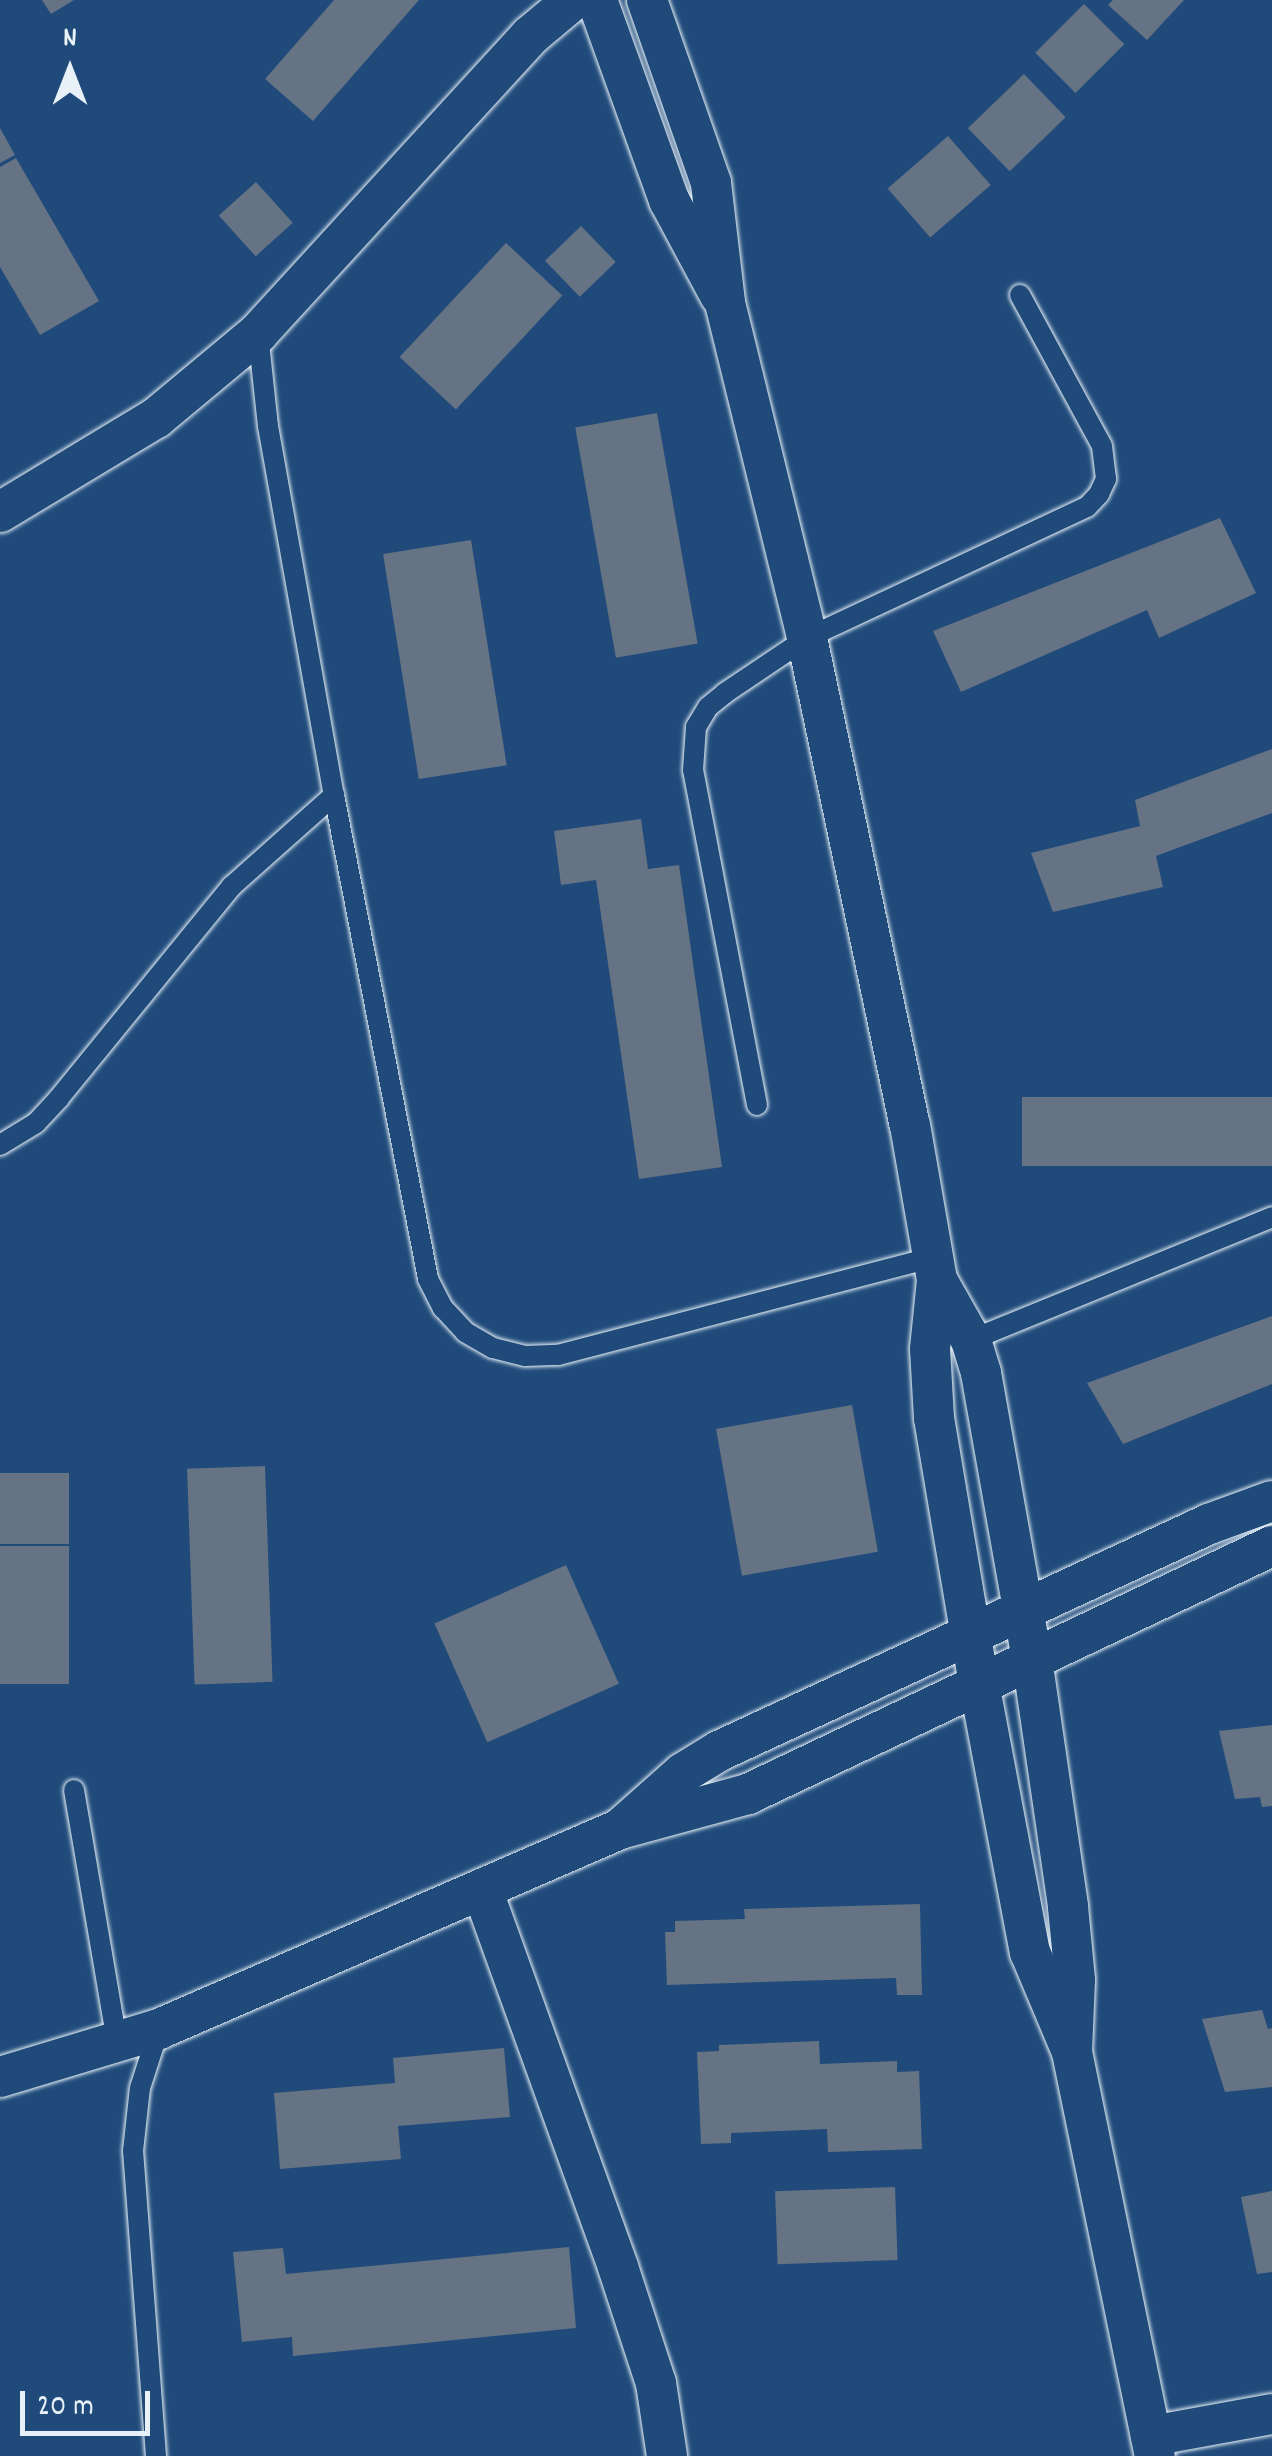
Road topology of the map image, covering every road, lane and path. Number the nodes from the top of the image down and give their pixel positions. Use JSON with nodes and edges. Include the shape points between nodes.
{"nodes":[{"id":1,"x":574,"y":0,"type":"edge"},
{"id":2,"x":598,"y":0,"type":"edge"},
{"id":3,"x":647,"y":0,"type":"edge"},
{"id":4,"x":1020,"y":295,"type":"dead end"},
{"id":5,"x":725,"y":303,"type":"junction"},
{"id":6,"x":258,"y":333,"type":"junction"},
{"id":7,"x":0,"y":512,"type":"edge"},
{"id":8,"x":807,"y":638,"type":"junction"},
{"id":9,"x":334,"y":796,"type":"junction"},
{"id":10,"x":758,"y":1106,"type":"dead end"},
{"id":11,"x":0,"y":1145,"type":"edge"},
{"id":12,"x":1272,"y":1217,"type":"edge"},
{"id":13,"x":935,"y":1269,"type":"junction"},
{"id":14,"x":971,"y":1340,"type":"junction"},
{"id":15,"x":1272,"y":1501,"type":"edge"},
{"id":16,"x":1272,"y":1546,"type":"edge"},
{"id":17,"x":1024,"y":1612,"type":"junction"},
{"id":18,"x":972,"y":1638,"type":"junction"},
{"id":19,"x":1032,"y":1659,"type":"junction"},
{"id":20,"x":979,"y":1683,"type":"junction"},
{"id":21,"x":74,"y":1790,"type":"dead end"},
{"id":22,"x":620,"y":1828,"type":"junction"},
{"id":23,"x":482,"y":1889,"type":"junction"},
{"id":24,"x":158,"y":2029,"type":"junction"},
{"id":25,"x":116,"y":2041,"type":"junction"},
{"id":26,"x":1072,"y":2052,"type":"junction"},
{"id":27,"x":0,"y":2077,"type":"edge"},
{"id":28,"x":1272,"y":2414,"type":"edge"},
{"id":29,"x":1153,"y":2446,"type":"edge"},
{"id":30,"x":156,"y":2456,"type":"edge"},
{"id":31,"x":667,"y":2456,"type":"edge"}],
"edges":[{"from":1,"to":6,"type":"street","via":[[530,36]]},
{"from":2,"to":5,"type":"street","via":[[669,200]]},
{"from":3,"to":5,"type":"street","via":[[711,183]]},
{"from":4,"to":8,"type":"lane","via":[[1102,446],[1106,479],[1099,494],[1087,507]]},
{"from":5,"to":8,"type":"street"},
{"from":6,"to":7,"type":"street","via":[[156,418]]},
{"from":6,"to":9,"type":"lane","via":[[268,426]]},
{"from":8,"to":10,"type":"lane","via":[[708,707],[692,748]]},
{"from":8,"to":13,"type":"street"},
{"from":9,"to":11,"type":"lane","via":[[232,886],[59,1098]]},
{"from":9,"to":13,"type":"lane","via":[[428,1279],[465,1332],[526,1356],[558,1354]]},
{"from":12,"to":14,"type":"lane"},
{"from":13,"to":14,"type":"street"},
{"from":13,"to":18,"type":"street","via":[[931,1383]]},
{"from":14,"to":17,"type":"street"},
{"from":15,"to":17,"type":"street"},
{"from":16,"to":19,"type":"street"},
{"from":17,"to":18,"type":"street"},
{"from":17,"to":19,"type":"street"},
{"from":18,"to":20,"type":"street"},
{"from":18,"to":22,"type":"street","via":[[719,1751]]},
{"from":19,"to":20,"type":"street"},
{"from":19,"to":26,"type":"street","via":[[1072,1943]]},
{"from":20,"to":22,"type":"street","via":[[748,1794]]},
{"from":20,"to":26,"type":"street","via":[[1030,1952]]},
{"from":21,"to":25,"type":"lane"},
{"from":22,"to":23,"type":"street"},
{"from":23,"to":24,"type":"street"},
{"from":23,"to":31,"type":"street","via":[[656,2383]]},
{"from":24,"to":25,"type":"street"},
{"from":24,"to":30,"type":"lane","via":[[140,2088],[133,2152]]},
{"from":25,"to":27,"type":"street"},
{"from":26,"to":29,"type":"street"},
{"from":28,"to":29,"type":"street"}]}
